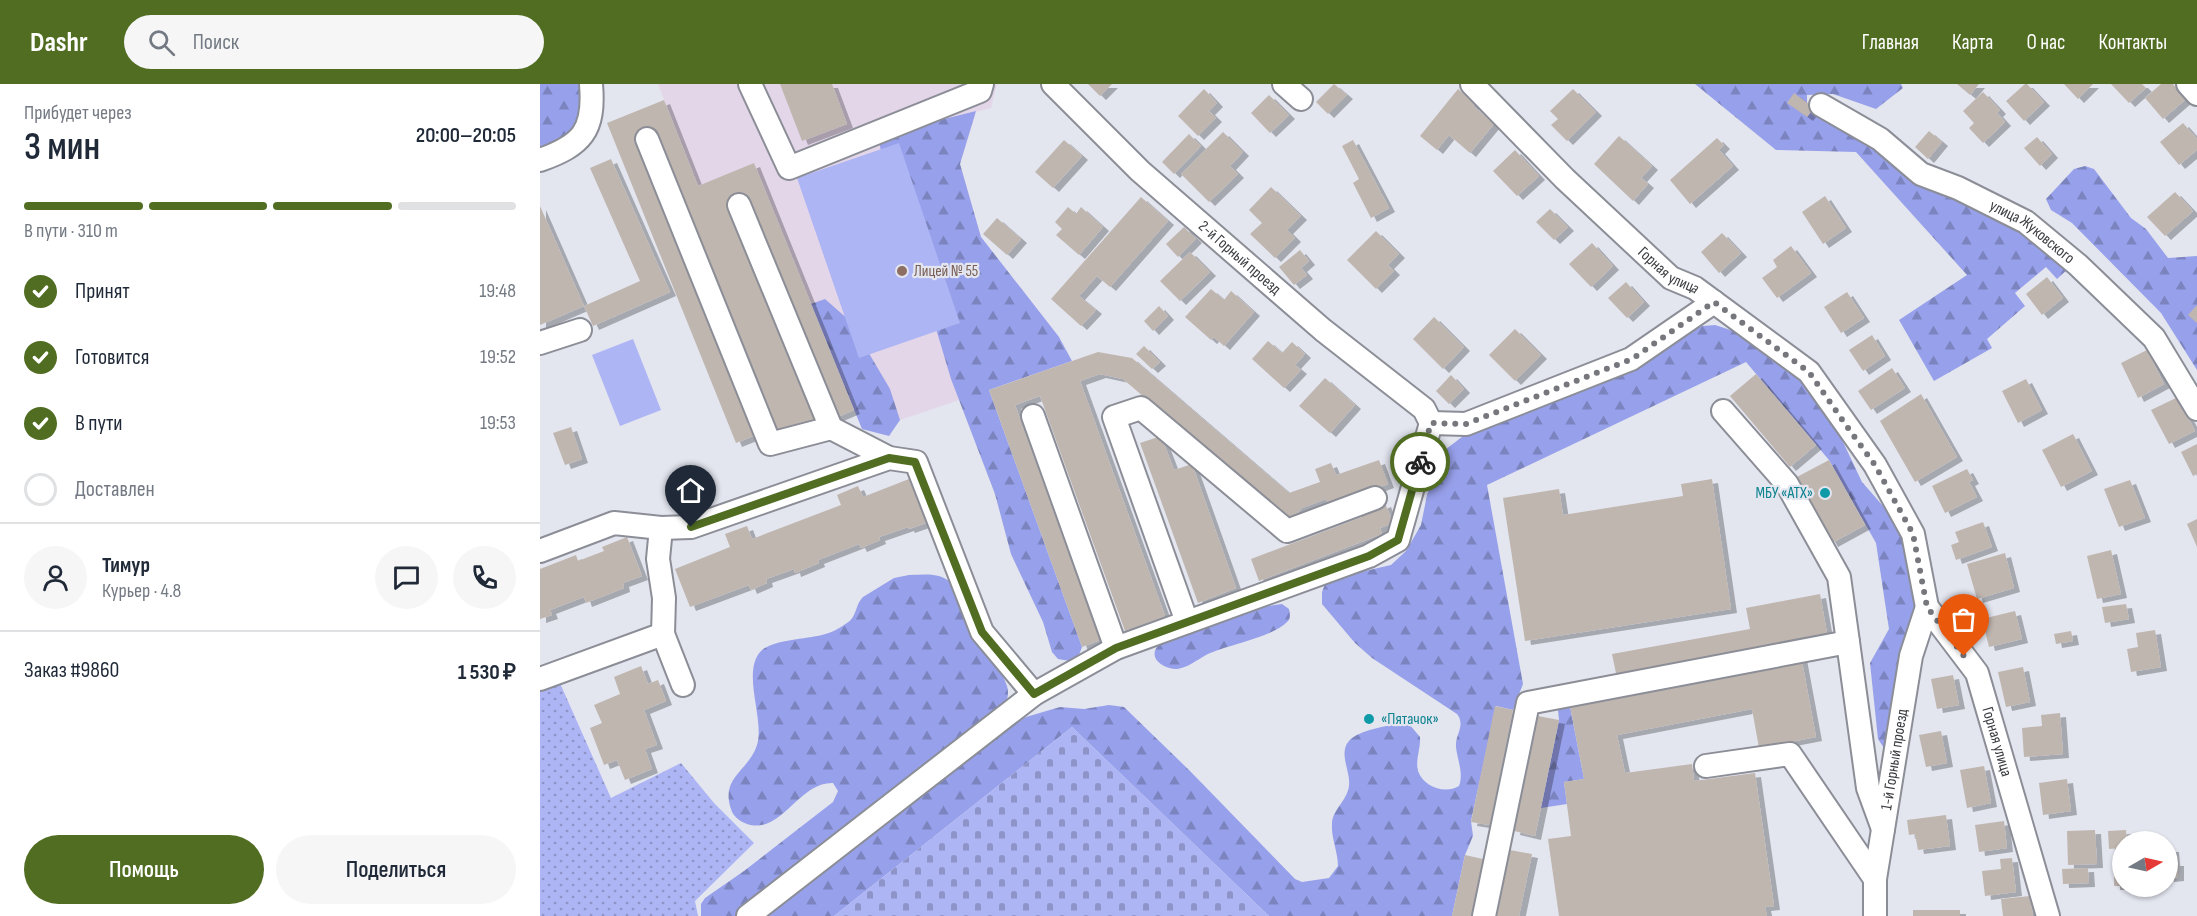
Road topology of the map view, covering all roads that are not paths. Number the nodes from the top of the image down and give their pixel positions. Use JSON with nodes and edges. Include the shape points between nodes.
{"nodes":[{"id":1,"x":591,"y":84,"type":"edge"},
{"id":2,"x":750,"y":84,"type":"edge"},
{"id":3,"x":982,"y":84,"type":"edge"},
{"id":4,"x":1053,"y":84,"type":"edge"},
{"id":5,"x":1284,"y":84,"type":"edge"},
{"id":6,"x":1472,"y":84,"type":"edge"},
{"id":7,"x":2188,"y":84,"type":"edge"},
{"id":8,"x":2197,"y":94,"type":"edge"},
{"id":9,"x":1301,"y":99,"type":"dead end"},
{"id":10,"x":1821,"y":105,"type":"dead end"},
{"id":11,"x":647,"y":139,"type":"dead end"},
{"id":12,"x":540,"y":160,"type":"edge"},
{"id":13,"x":739,"y":205,"type":"dead end"},
{"id":14,"x":1714,"y":302,"type":"junction"},
{"id":15,"x":580,"y":330,"type":"dead end"},
{"id":16,"x":540,"y":343,"type":"edge"},
{"id":17,"x":2197,"y":409,"type":"edge"},
{"id":18,"x":1723,"y":411,"type":"dead end"},
{"id":19,"x":1033,"y":416,"type":"dead end"},
{"id":20,"x":1431,"y":423,"type":"junction"},
{"id":21,"x":831,"y":428,"type":"junction"},
{"id":22,"x":889,"y":458,"type":"junction"},
{"id":23,"x":1375,"y":498,"type":"dead end"},
{"id":24,"x":661,"y":528,"type":"junction"},
{"id":25,"x":540,"y":551,"type":"edge"},
{"id":26,"x":1927,"y":607,"type":"junction"},
{"id":27,"x":1188,"y":622,"type":"junction"},
{"id":28,"x":663,"y":634,"type":"junction"},
{"id":29,"x":1848,"y":642,"type":"junction"},
{"id":30,"x":1116,"y":648,"type":"junction"},
{"id":31,"x":540,"y":679,"type":"edge"},
{"id":32,"x":683,"y":685,"type":"dead end"},
{"id":33,"x":1034,"y":694,"type":"junction"},
{"id":34,"x":1706,"y":766,"type":"dead end"},
{"id":35,"x":1883,"y":829,"type":"junction"},
{"id":36,"x":1875,"y":879,"type":"junction"},
{"id":37,"x":748,"y":916,"type":"edge"},
{"id":38,"x":1484,"y":916,"type":"edge"},
{"id":39,"x":1875,"y":916,"type":"edge"},
{"id":40,"x":2048,"y":916,"type":"edge"}],
"edges":[{"from":1,"to":12,"type":"street","via":[[592,107],[584,132],[569,148]]},
{"from":2,"to":3,"type":"street","via":[[789,168],[980,91]]},
{"from":4,"to":20,"type":"street","name":"2-й Горный проезд","via":[[1140,171],[1323,330],[1424,409]]},
{"from":5,"to":9,"type":"street"},
{"from":6,"to":14,"type":"street","name":"Горная улица","via":[[1565,179],[1671,278]]},
{"from":7,"to":8,"type":"street"},
{"from":10,"to":17,"type":"street","name":"улица Жуковского","via":[[1880,139],[1921,174],[2026,222],[2078,265],[2154,338]]},
{"from":11,"to":21,"type":"street","via":[[770,444]]},
{"from":13,"to":21,"type":"street"},
{"from":14,"to":20,"type":"street","via":[[1632,359],[1466,424]]},
{"from":14,"to":26,"type":"street","name":"Горная улица","via":[[1809,372],[1875,465],[1913,534]]},
{"from":15,"to":16,"type":"street"},
{"from":18,"to":29,"type":"street","via":[[1787,484],[1839,578]]},
{"from":19,"to":30,"type":"street"},
{"from":20,"to":27,"type":"street","via":[[1398,540],[1369,556]]},
{"from":21,"to":22,"type":"street"},
{"from":22,"to":24,"type":"street","via":[[691,527]]},
{"from":22,"to":33,"type":"street","via":[[915,462],[982,632]]},
{"from":23,"to":27,"type":"street","via":[[1287,531],[1141,408],[1114,417]]},
{"from":24,"to":25,"type":"street","via":[[614,523]]},
{"from":24,"to":28,"type":"street","via":[[658,559],[664,598]]},
{"from":26,"to":35,"type":"street","name":"1-й Горный проезд","via":[[1911,656]]},
{"from":26,"to":40,"type":"street","name":"Горная улица","via":[[1977,673]]},
{"from":27,"to":30,"type":"street"},
{"from":28,"to":31,"type":"street"},
{"from":28,"to":32,"type":"street"},
{"from":29,"to":35,"type":"street","via":[[1868,788]]},
{"from":29,"to":38,"type":"street","via":[[1528,703]]},
{"from":30,"to":33,"type":"street"},
{"from":33,"to":37,"type":"street"},
{"from":34,"to":36,"type":"street","via":[[1790,754]]},
{"from":35,"to":36,"type":"street","name":"1-й Горный проезд"},
{"from":36,"to":39,"type":"street","name":"1-й Горный проезд"}]}
